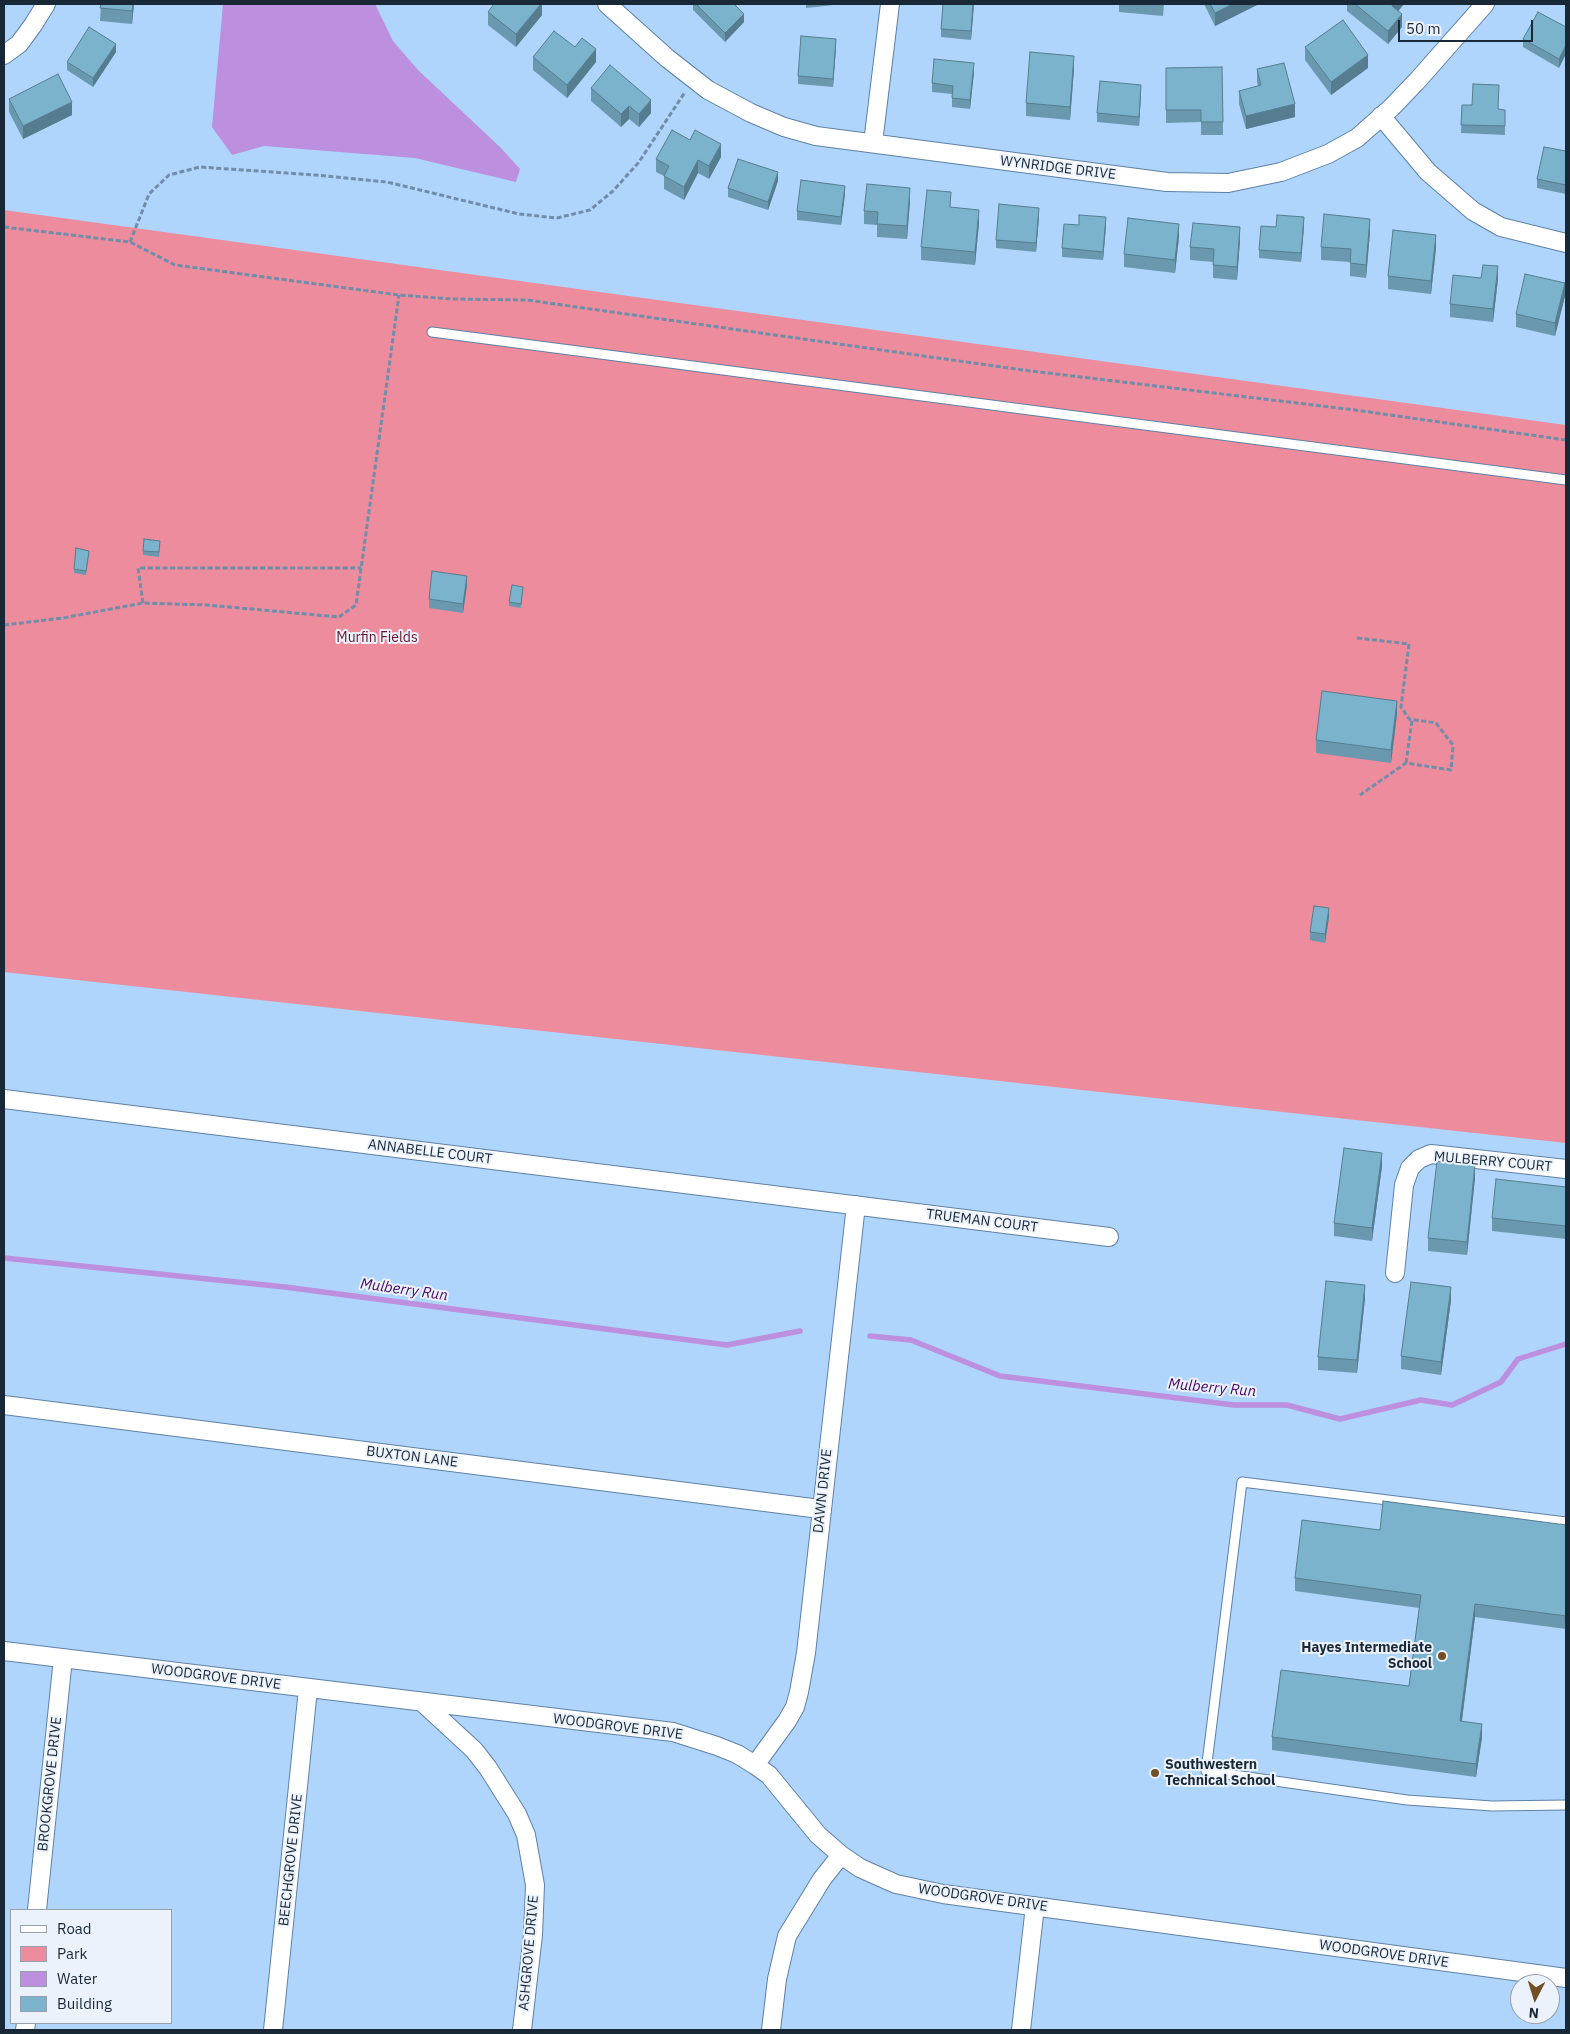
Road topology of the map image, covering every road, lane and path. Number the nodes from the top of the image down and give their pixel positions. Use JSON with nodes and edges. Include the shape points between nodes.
{"nodes":[{"id":1,"x":46,"y":4,"type":"edge"},
{"id":2,"x":608,"y":4,"type":"edge"},
{"id":3,"x":890,"y":4,"type":"edge"},
{"id":4,"x":1485,"y":4,"type":"edge"},
{"id":5,"x":4,"y":55,"type":"edge"},
{"id":6,"x":693,"y":79,"type":"junction"},
{"id":7,"x":1381,"y":116,"type":"junction"},
{"id":8,"x":872,"y":143,"type":"junction"},
{"id":9,"x":4,"y":227,"type":"edge"},
{"id":10,"x":130,"y":242,"type":"junction"},
{"id":11,"x":1566,"y":244,"type":"edge"},
{"id":12,"x":399,"y":295,"type":"junction"},
{"id":13,"x":432,"y":332,"type":"dead end"},
{"id":14,"x":1566,"y":440,"type":"edge"},
{"id":15,"x":1566,"y":480,"type":"edge"},
{"id":16,"x":361,"y":568,"type":"junction"},
{"id":17,"x":143,"y":603,"type":"junction"},
{"id":18,"x":4,"y":625,"type":"edge"},
{"id":19,"x":1357,"y":638,"type":"dead end"},
{"id":20,"x":1412,"y":720,"type":"junction"},
{"id":21,"x":1406,"y":763,"type":"junction"},
{"id":22,"x":1360,"y":795,"type":"dead end"},
{"id":23,"x":4,"y":1099,"type":"edge"},
{"id":24,"x":1566,"y":1169,"type":"edge"},
{"id":25,"x":856,"y":1205,"type":"junction"},
{"id":26,"x":1109,"y":1238,"type":"dead end"},
{"id":27,"x":1395,"y":1273,"type":"dead end"},
{"id":28,"x":4,"y":1405,"type":"edge"},
{"id":29,"x":820,"y":1509,"type":"junction"},
{"id":30,"x":1566,"y":1522,"type":"edge"},
{"id":31,"x":4,"y":1651,"type":"edge"},
{"id":32,"x":63,"y":1658,"type":"junction"},
{"id":33,"x":308,"y":1689,"type":"junction"},
{"id":34,"x":423,"y":1702,"type":"junction"},
{"id":35,"x":755,"y":1765,"type":"junction"},
{"id":36,"x":1566,"y":1805,"type":"edge"},
{"id":37,"x":841,"y":1855,"type":"junction"},
{"id":38,"x":1035,"y":1906,"type":"junction"},
{"id":39,"x":37,"y":1909,"type":"edge"},
{"id":40,"x":1566,"y":1978,"type":"edge"},
{"id":41,"x":274,"y":2030,"type":"edge"},
{"id":42,"x":522,"y":2030,"type":"edge"},
{"id":43,"x":771,"y":2030,"type":"edge"},
{"id":44,"x":1021,"y":2030,"type":"edge"}],
"edges":[{"from":1,"to":5,"type":"street","via":[[19,44]]},
{"from":2,"to":6,"type":"street","name":"WYNRIDGE DRIVE"},
{"from":3,"to":8,"type":"street"},
{"from":4,"to":7,"type":"street","name":"WYNRIDGE DRIVE"},
{"from":6,"to":8,"type":"street","name":"WYNRIDGE DRIVE","via":[[708,90],[784,127],[816,136]]},
{"from":6,"to":10,"type":"path","via":[[638,162],[614,191],[590,210],[557,218],[519,214],[387,182],[200,168],[169,175],[149,194]]},
{"from":7,"to":8,"type":"street","name":"WYNRIDGE DRIVE","via":[[1357,138],[1328,154],[1281,172],[1228,183],[1167,182]]},
{"from":7,"to":11,"type":"street","via":[[1428,172],[1474,211],[1501,227]]},
{"from":9,"to":10,"type":"path"},
{"from":10,"to":12,"type":"path","via":[[175,265]]},
{"from":12,"to":14,"type":"path","via":[[527,300],[1023,370],[1355,410]]},
{"from":12,"to":16,"type":"path"},
{"from":13,"to":15,"type":"lane"},
{"from":16,"to":17,"type":"path","via":[[356,605],[339,616]]},
{"from":16,"to":17,"type":"path","via":[[138,568]]},
{"from":17,"to":18,"type":"path"},
{"from":19,"to":20,"type":"path","via":[[1409,644],[1402,707]]},
{"from":20,"to":21,"type":"path"},
{"from":20,"to":21,"type":"path","via":[[1436,723],[1453,745],[1451,770]]},
{"from":21,"to":22,"type":"path"},
{"from":23,"to":25,"type":"street","name":"ANNABELLE COURT"},
{"from":24,"to":27,"type":"street","name":"MULBERRY COURT","via":[[1431,1154],[1419,1159],[1410,1168],[1404,1185]]},
{"from":25,"to":26,"type":"street","name":"TRUEMAN COURT"},
{"from":25,"to":29,"type":"street","name":"DAWN DRIVE"},
{"from":28,"to":29,"type":"street","name":"BUXTON LANE"},
{"from":29,"to":35,"type":"street","name":"DAWN DRIVE","via":[[806,1653],[799,1692],[787,1721]]},
{"from":30,"to":36,"type":"lane","via":[[1242,1482],[1206,1771],[1407,1800],[1492,1806]]},
{"from":31,"to":32,"type":"street","name":"WOODGROVE DRIVE"},
{"from":32,"to":33,"type":"street","name":"WOODGROVE DRIVE"},
{"from":32,"to":39,"type":"street","name":"BROOKGROVE DRIVE"},
{"from":33,"to":34,"type":"street","name":"WOODGROVE DRIVE"},
{"from":33,"to":41,"type":"street","name":"BEECHGROVE DRIVE"},
{"from":34,"to":35,"type":"street","name":"WOODGROVE DRIVE","via":[[673,1732],[737,1754]]},
{"from":34,"to":42,"type":"street","name":"ASHGROVE DRIVE","via":[[474,1750],[488,1768],[517,1814],[526,1835],[535,1885]]},
{"from":35,"to":37,"type":"street","name":"WOODGROVE DRIVE","via":[[769,1775],[818,1834]]},
{"from":37,"to":38,"type":"street","name":"WOODGROVE DRIVE","via":[[860,1868],[896,1884],[943,1894]]},
{"from":37,"to":43,"type":"street","via":[[787,1936],[776,1979]]},
{"from":38,"to":40,"type":"street","name":"WOODGROVE DRIVE"},
{"from":38,"to":44,"type":"street"}]}
